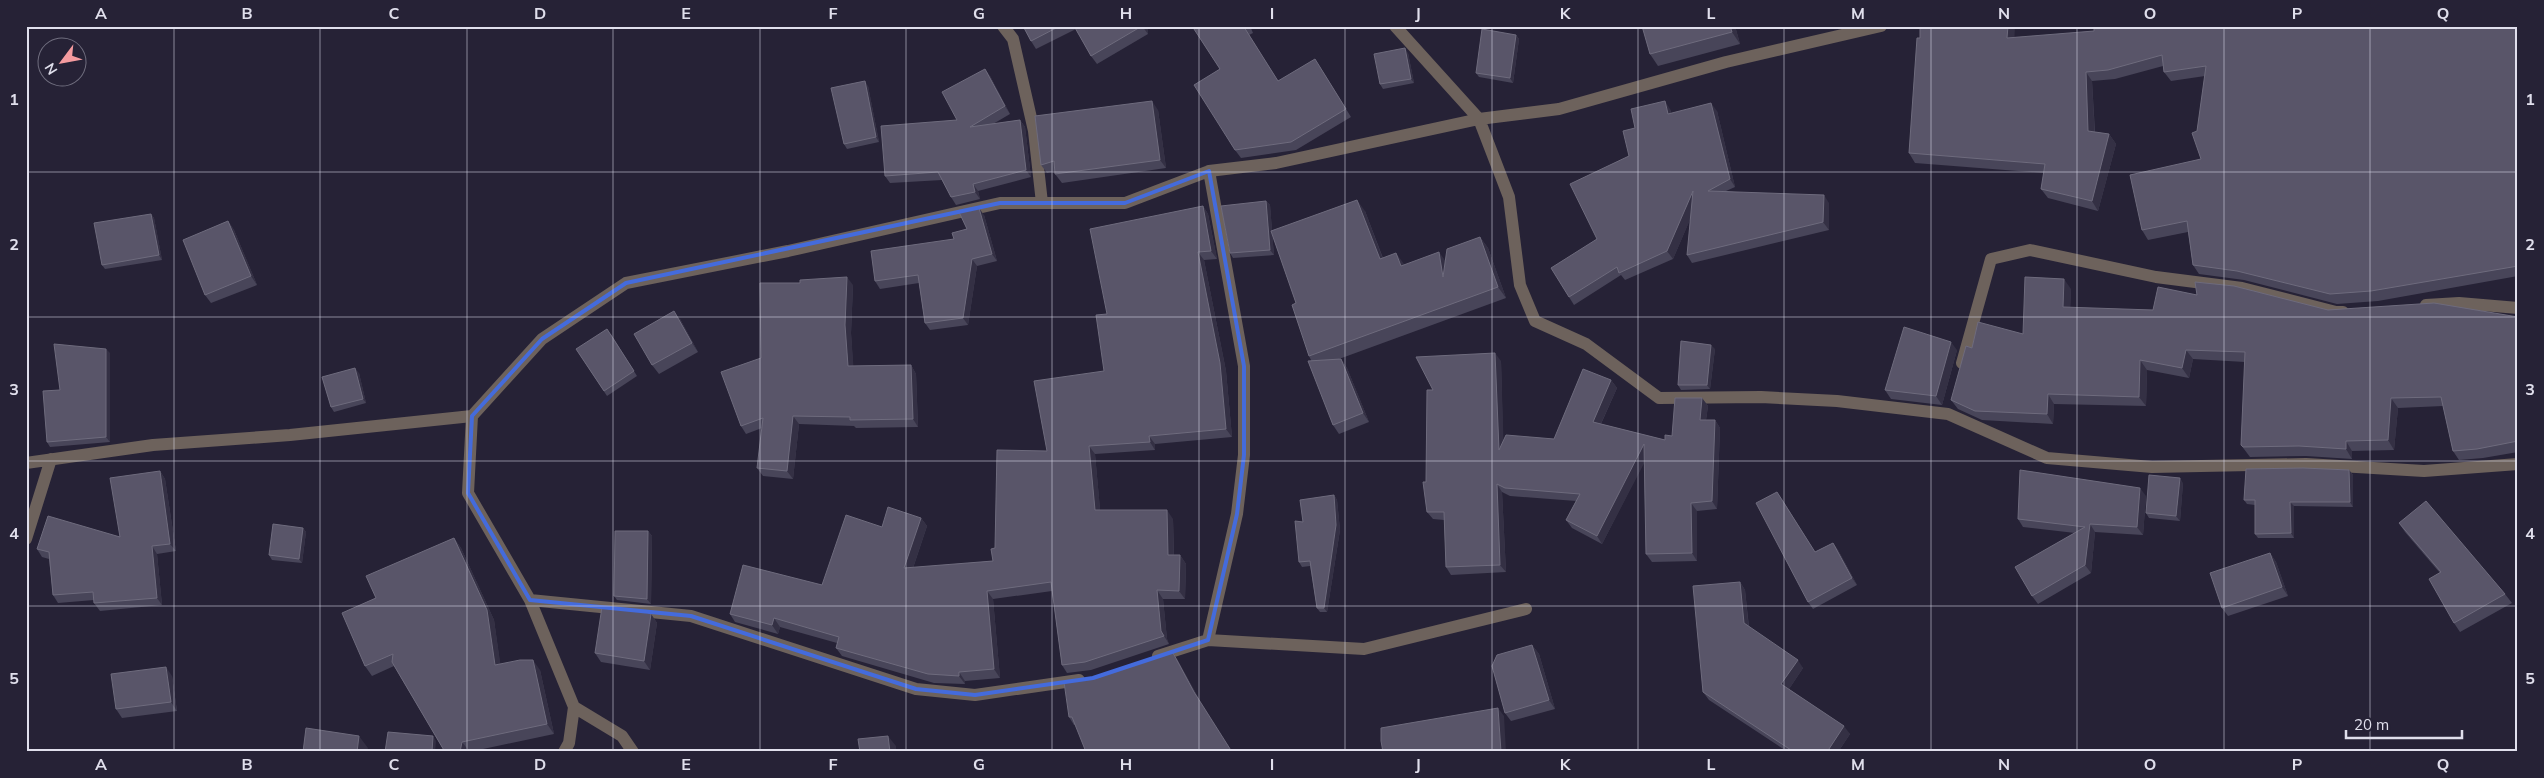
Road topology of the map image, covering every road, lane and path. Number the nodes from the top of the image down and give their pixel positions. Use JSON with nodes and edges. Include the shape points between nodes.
{"nodes":[{"id":1,"x":1003,"y":26,"type":"edge"},
{"id":2,"x":1395,"y":26,"type":"edge"},
{"id":3,"x":1881,"y":26,"type":"edge"},
{"id":4,"x":2295,"y":26,"type":"edge"},
{"id":5,"x":2326,"y":26,"type":"edge"},
{"id":6,"x":1479,"y":119,"type":"junction"},
{"id":7,"x":1209,"y":171,"type":"junction"},
{"id":8,"x":1042,"y":202,"type":"junction"},
{"id":9,"x":2412,"y":306,"type":"edge"},
{"id":10,"x":2518,"y":308,"type":"edge"},
{"id":11,"x":2355,"y":311,"type":"edge"},
{"id":12,"x":1958,"y":377,"type":"edge"},
{"id":13,"x":472,"y":416,"type":"junction"},
{"id":14,"x":51,"y":458,"type":"junction"},
{"id":15,"x":26,"y":463,"type":"edge"},
{"id":16,"x":2518,"y":464,"type":"edge"},
{"id":17,"x":26,"y":540,"type":"edge"},
{"id":18,"x":530,"y":600,"type":"junction"},
{"id":19,"x":1526,"y":609,"type":"dead end"},
{"id":20,"x":1208,"y":640,"type":"junction"},
{"id":21,"x":1146,"y":660,"type":"edge"},
{"id":22,"x":1093,"y":678,"type":"edge"},
{"id":23,"x":574,"y":707,"type":"junction"},
{"id":24,"x":564,"y":752,"type":"edge"},
{"id":25,"x":633,"y":752,"type":"edge"}],
"edges":[{"from":1,"to":8,"type":"street","via":[[1013,39],[1034,131]]},
{"from":2,"to":6,"type":"street"},
{"from":3,"to":6,"type":"street","via":[[1726,62],[1559,110]]},
{"from":4,"to":5,"type":"street","via":[[2312,30]]},
{"from":6,"to":7,"type":"street","via":[[1276,163]]},
{"from":6,"to":16,"type":"street","via":[[1509,197],[1520,285],[1535,321],[1586,344],[1660,398],[1760,397],[1949,409],[2047,458],[2152,467],[2306,464],[2424,471]]},
{"from":7,"to":8,"type":"street","via":[[1125,203]]},
{"from":7,"to":20,"type":"street","via":[[1244,366],[1244,455],[1237,514]]},
{"from":8,"to":13,"type":"street","via":[[1000,203],[788,251],[626,283],[542,339]]},
{"from":9,"to":10,"type":"street","via":[[2460,303]]},
{"from":11,"to":12,"type":"street","via":[[2336,312],[2242,288],[2156,277],[2030,250],[1991,259]]},
{"from":13,"to":14,"type":"street","via":[[153,445]]},
{"from":13,"to":18,"type":"street","via":[[468,493]]},
{"from":14,"to":15,"type":"street"},
{"from":14,"to":17,"type":"street"},
{"from":18,"to":22,"type":"street","via":[[691,616],[916,689],[975,695]]},
{"from":18,"to":23,"type":"street"},
{"from":19,"to":20,"type":"street","via":[[1364,649]]},
{"from":20,"to":21,"type":"street"},
{"from":23,"to":24,"type":"street","via":[[569,743]]},
{"from":23,"to":25,"type":"street","via":[[622,736]]}]}
